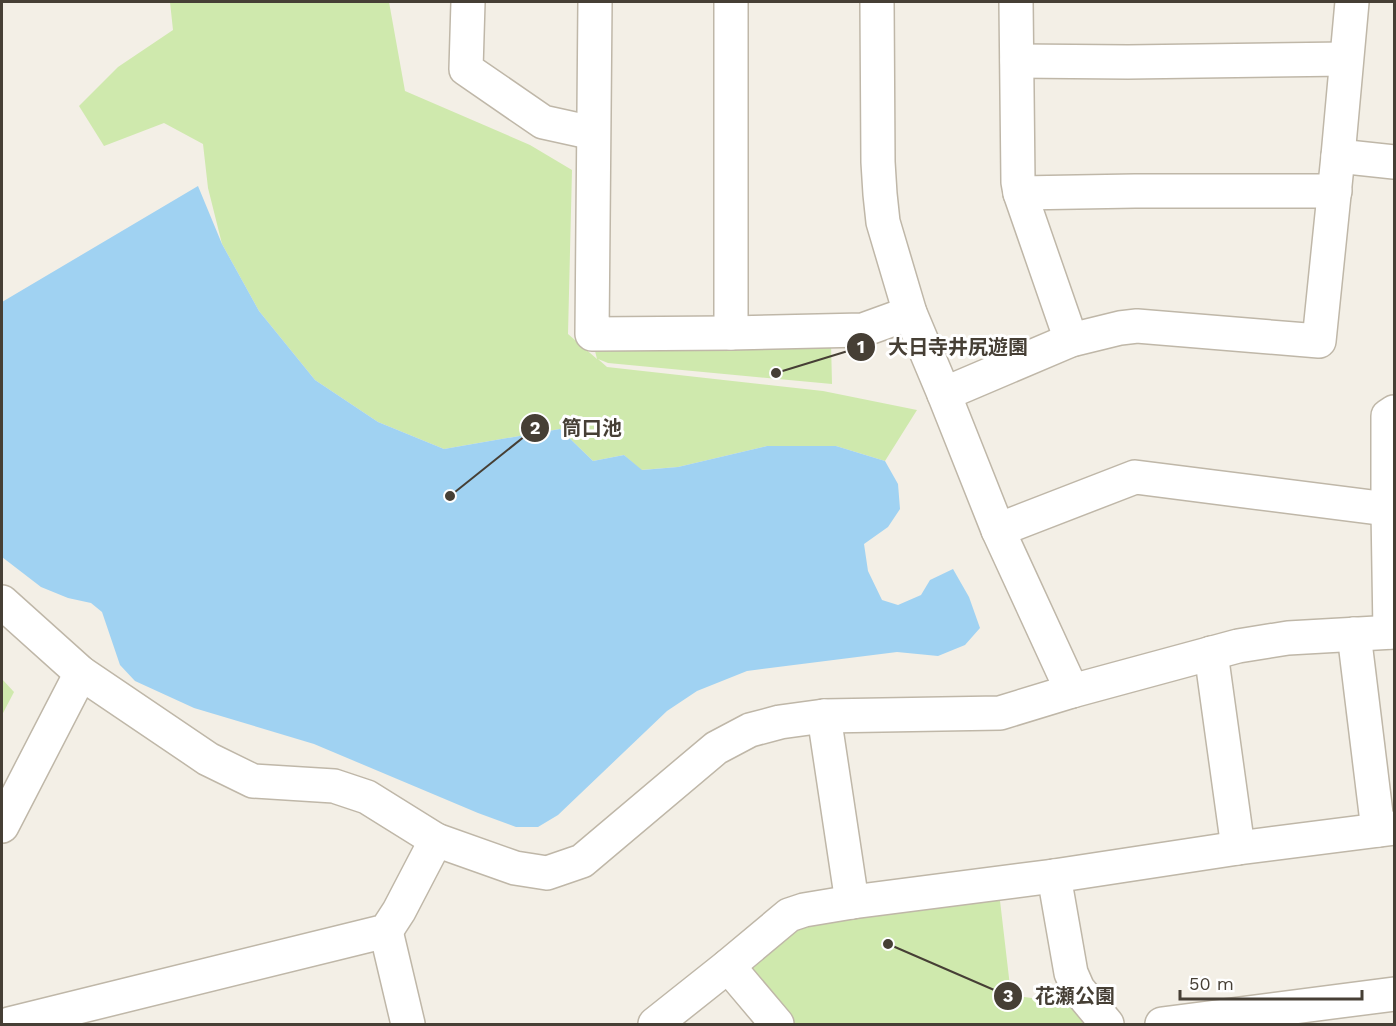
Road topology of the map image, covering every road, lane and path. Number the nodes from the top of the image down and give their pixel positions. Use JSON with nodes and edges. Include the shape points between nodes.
{"nodes":[{"id":1,"x":468,"y":2,"type":"edge"},
{"id":2,"x":595,"y":2,"type":"edge"},
{"id":3,"x":731,"y":2,"type":"edge"},
{"id":4,"x":877,"y":2,"type":"edge"},
{"id":5,"x":1016,"y":2,"type":"edge"},
{"id":6,"x":1352,"y":2,"type":"edge"},
{"id":7,"x":1346,"y":59,"type":"junction"},
{"id":8,"x":1017,"y":62,"type":"junction"},
{"id":9,"x":593,"y":134,"type":"junction"},
{"id":10,"x":1338,"y":156,"type":"junction"},
{"id":11,"x":1395,"y":162,"type":"edge"},
{"id":12,"x":1335,"y":191,"type":"junction"},
{"id":13,"x":1020,"y":193,"type":"junction"},
{"id":14,"x":910,"y":313,"type":"junction"},
{"id":15,"x":730,"y":333,"type":"junction"},
{"id":16,"x":1071,"y":340,"type":"junction"},
{"id":17,"x":944,"y":394,"type":"junction"},
{"id":18,"x":1395,"y":412,"type":"edge"},
{"id":19,"x":1391,"y":510,"type":"edge"},
{"id":20,"x":998,"y":530,"type":"junction"},
{"id":21,"x":2,"y":602,"type":"edge"},
{"id":22,"x":1392,"y":632,"type":"edge"},
{"id":23,"x":1354,"y":634,"type":"junction"},
{"id":24,"x":1211,"y":653,"type":"junction"},
{"id":25,"x":81,"y":673,"type":"junction"},
{"id":26,"x":1072,"y":691,"type":"junction"},
{"id":27,"x":825,"y":716,"type":"junction"},
{"id":28,"x":2,"y":826,"type":"edge"},
{"id":29,"x":1386,"y":829,"type":"edge"},
{"id":30,"x":435,"y":840,"type":"junction"},
{"id":31,"x":1238,"y":848,"type":"junction"},
{"id":32,"x":1054,"y":876,"type":"junction"},
{"id":33,"x":852,"y":902,"type":"junction"},
{"id":34,"x":386,"y":931,"type":"junction"},
{"id":35,"x":728,"y":966,"type":"junction"},
{"id":36,"x":1395,"y":994,"type":"edge"},
{"id":37,"x":9,"y":1024,"type":"edge"},
{"id":38,"x":408,"y":1024,"type":"edge"},
{"id":39,"x":655,"y":1024,"type":"edge"},
{"id":40,"x":777,"y":1024,"type":"edge"},
{"id":41,"x":1107,"y":1024,"type":"edge"},
{"id":42,"x":1162,"y":1024,"type":"edge"}],
"edges":[{"from":1,"to":9,"type":"street","via":[[466,69],[543,122]]},
{"from":2,"to":9,"type":"street"},
{"from":3,"to":15,"type":"street"},
{"from":4,"to":14,"type":"street","via":[[880,194],[883,222]]},
{"from":5,"to":8,"type":"street"},
{"from":6,"to":7,"type":"street"},
{"from":7,"to":8,"type":"street"},
{"from":7,"to":10,"type":"street"},
{"from":8,"to":13,"type":"street"},
{"from":9,"to":15,"type":"street","via":[[592,334]]},
{"from":10,"to":11,"type":"street"},
{"from":10,"to":12,"type":"street"},
{"from":12,"to":13,"type":"street"},
{"from":12,"to":16,"type":"street","via":[[1319,341],[1137,326]]},
{"from":13,"to":16,"type":"street"},
{"from":14,"to":15,"type":"street","via":[[863,330]]},
{"from":14,"to":17,"type":"street"},
{"from":16,"to":17,"type":"street"},
{"from":17,"to":20,"type":"street"},
{"from":18,"to":19,"type":"street","via":[[1388,416]]},
{"from":19,"to":20,"type":"street","via":[[1135,477]]},
{"from":19,"to":22,"type":"street"},
{"from":20,"to":26,"type":"street"},
{"from":21,"to":25,"type":"street"},
{"from":22,"to":23,"type":"street"},
{"from":23,"to":24,"type":"street","via":[[1288,638]]},
{"from":23,"to":29,"type":"street"},
{"from":24,"to":26,"type":"street"},
{"from":24,"to":31,"type":"street"},
{"from":25,"to":28,"type":"street"},
{"from":25,"to":30,"type":"street","via":[[208,759],[253,781],[334,786],[367,797]]},
{"from":26,"to":27,"type":"street","via":[[1000,712]]},
{"from":27,"to":30,"type":"street","via":[[750,730],[716,748],[582,861],[546,873],[515,868]]},
{"from":27,"to":33,"type":"street"},
{"from":29,"to":31,"type":"street"},
{"from":30,"to":34,"type":"street"},
{"from":31,"to":32,"type":"street"},
{"from":32,"to":33,"type":"street"},
{"from":32,"to":41,"type":"street","via":[[1071,973]]},
{"from":33,"to":35,"type":"street","via":[[789,915]]},
{"from":34,"to":37,"type":"street"},
{"from":34,"to":38,"type":"street"},
{"from":35,"to":39,"type":"street"},
{"from":35,"to":40,"type":"street"},
{"from":36,"to":42,"type":"street"}]}
